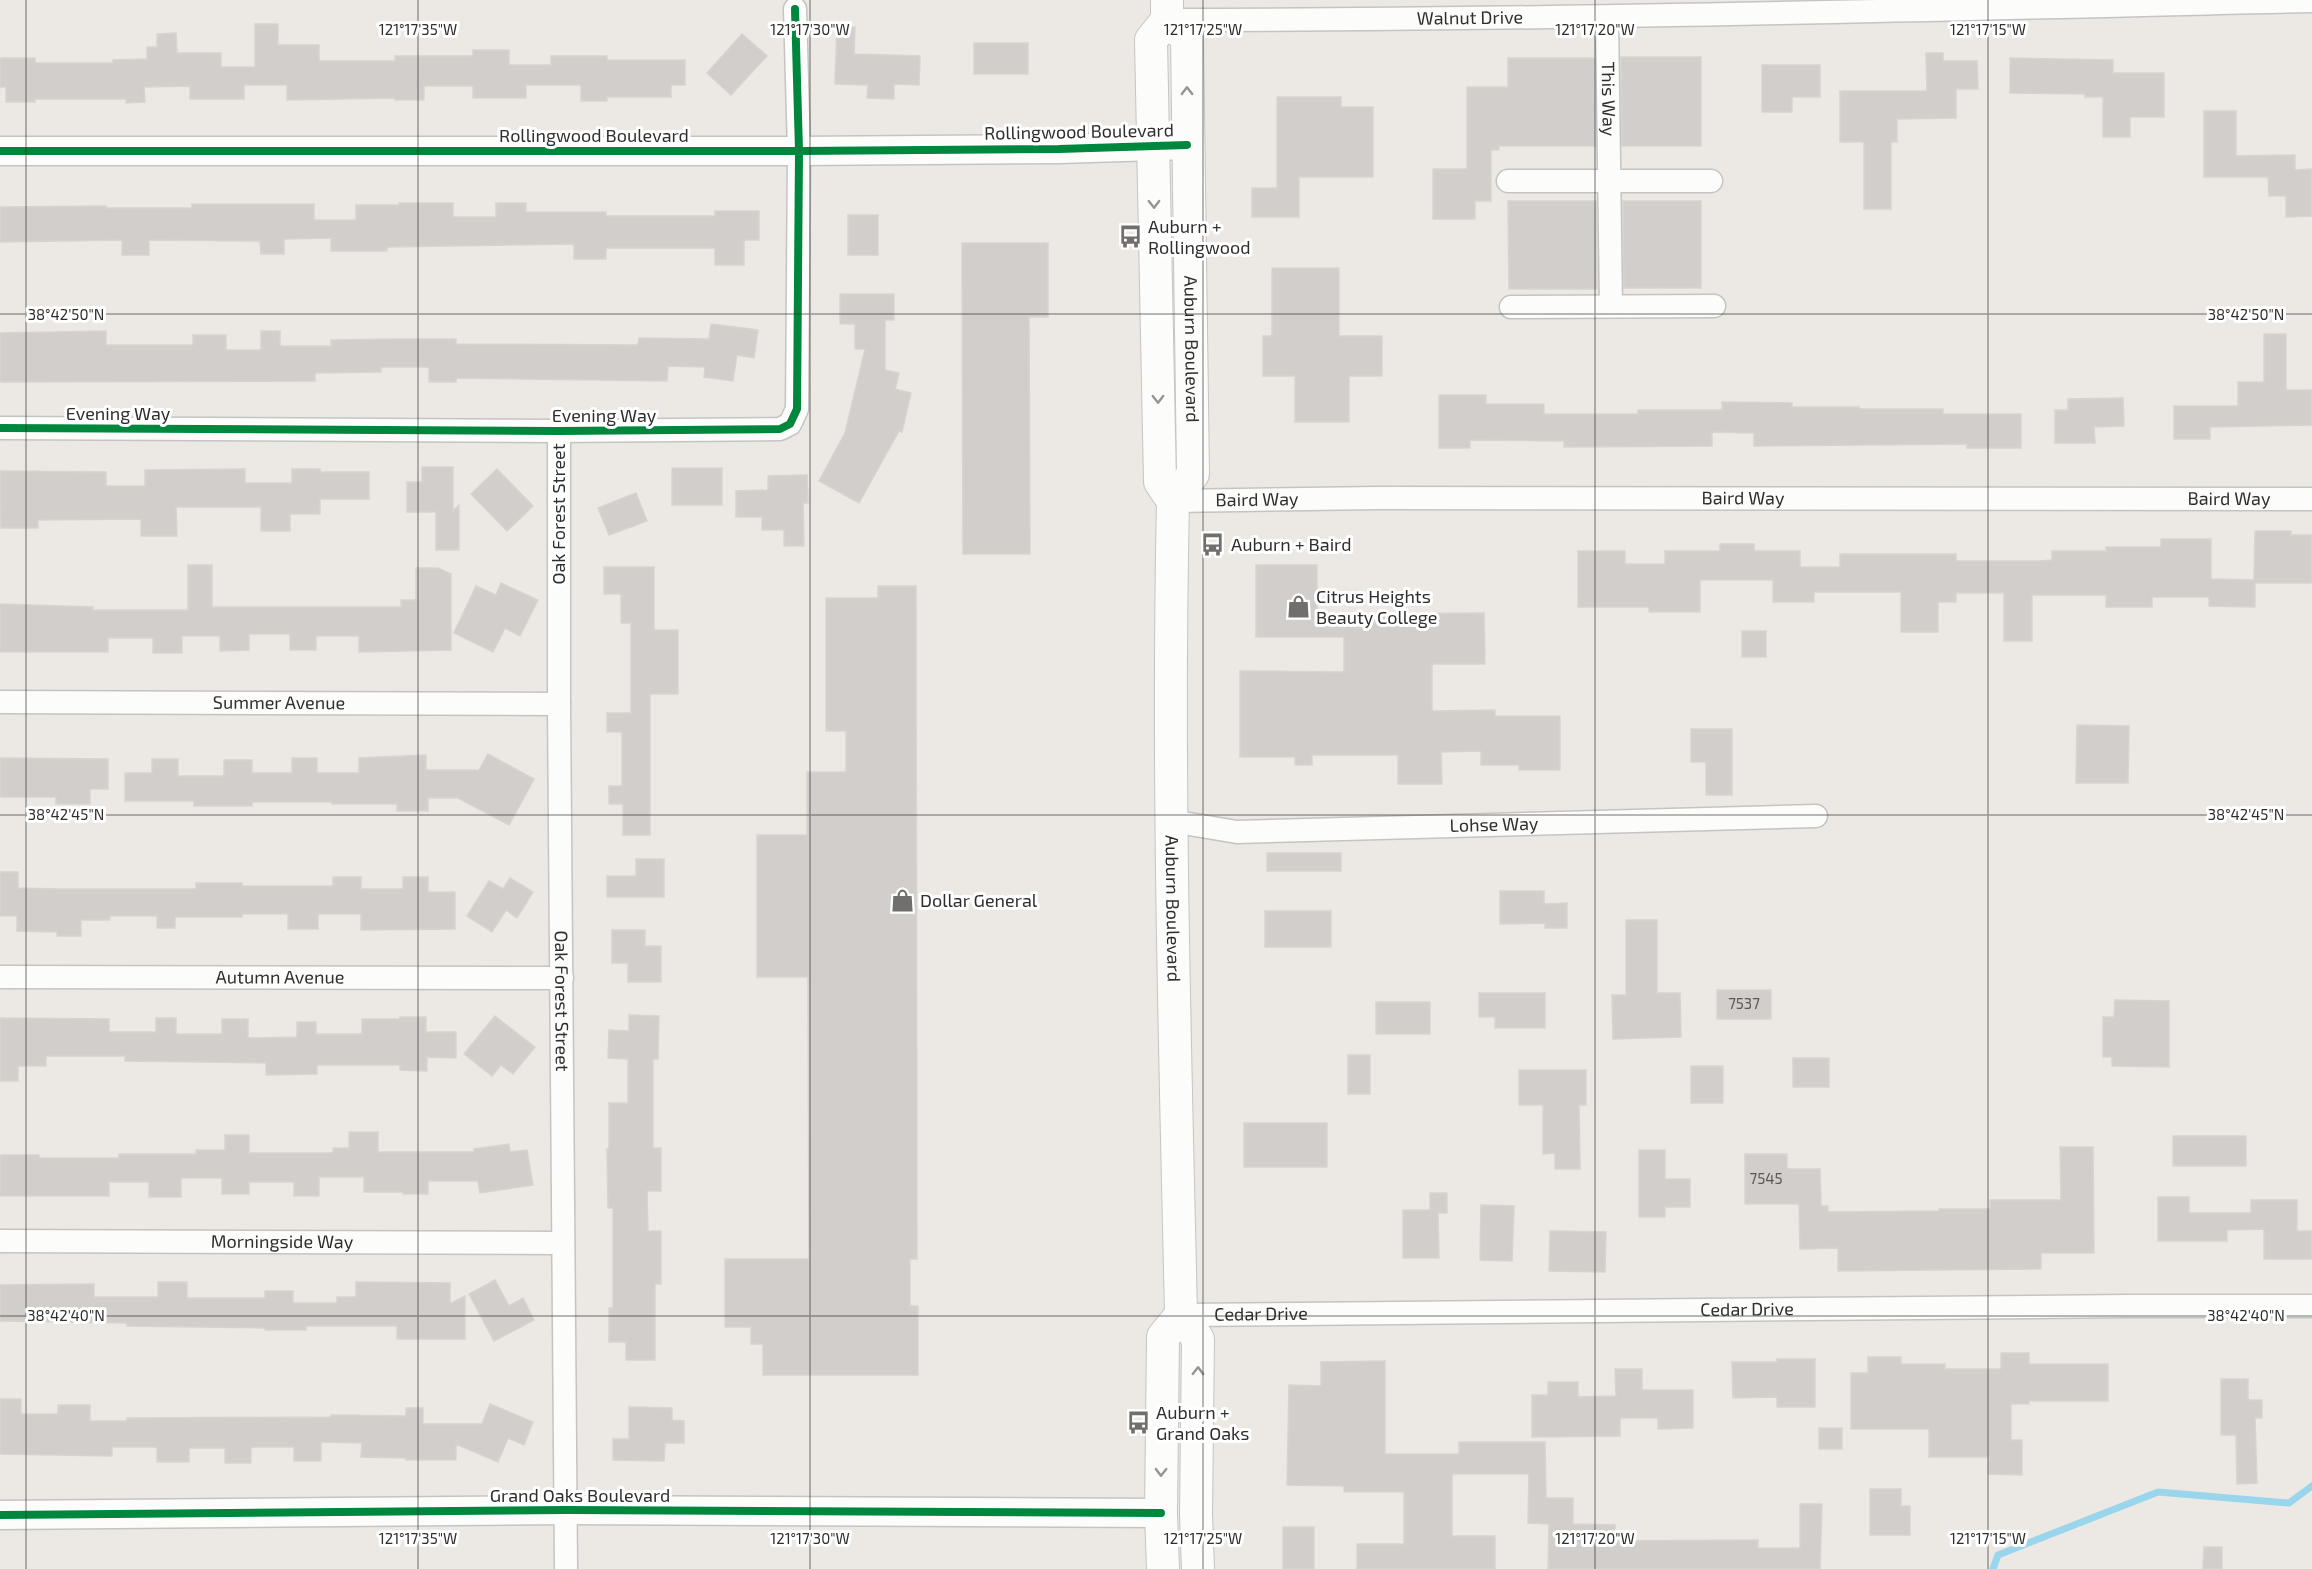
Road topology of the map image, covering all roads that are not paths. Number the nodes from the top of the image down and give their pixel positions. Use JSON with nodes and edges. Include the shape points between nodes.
{"nodes":[{"id":1,"x":2312,"y":1,"type":"edge"},
{"id":2,"x":795,"y":9,"type":"dead end"},
{"id":3,"x":1167,"y":10,"type":"edge"},
{"id":4,"x":1607,"y":17,"type":"junction"},
{"id":5,"x":1187,"y":145,"type":"junction"},
{"id":6,"x":1153,"y":146,"type":"junction"},
{"id":7,"x":0,"y":151,"type":"edge"},
{"id":8,"x":799,"y":151,"type":"junction"},
{"id":9,"x":1508,"y":181,"type":"dead end"},
{"id":10,"x":1608,"y":181,"type":"junction"},
{"id":11,"x":1711,"y":181,"type":"dead end"},
{"id":12,"x":1611,"y":306,"type":"junction"},
{"id":13,"x":1714,"y":306,"type":"dead end"},
{"id":14,"x":1511,"y":307,"type":"dead end"},
{"id":15,"x":0,"y":428,"type":"edge"},
{"id":16,"x":559,"y":432,"type":"junction"},
{"id":17,"x":2312,"y":499,"type":"edge"},
{"id":18,"x":1173,"y":501,"type":"junction"},
{"id":19,"x":0,"y":702,"type":"edge"},
{"id":20,"x":559,"y":704,"type":"junction"},
{"id":21,"x":1816,"y":816,"type":"dead end"},
{"id":22,"x":1171,"y":820,"type":"junction"},
{"id":23,"x":0,"y":977,"type":"edge"},
{"id":24,"x":562,"y":978,"type":"junction"},
{"id":25,"x":0,"y":1241,"type":"edge"},
{"id":26,"x":562,"y":1243,"type":"junction"},
{"id":27,"x":2312,"y":1306,"type":"edge"},
{"id":28,"x":1181,"y":1315,"type":"junction"},
{"id":29,"x":566,"y":1510,"type":"junction"},
{"id":30,"x":1161,"y":1513,"type":"junction"},
{"id":31,"x":0,"y":1515,"type":"edge"},
{"id":32,"x":566,"y":1569,"type":"edge"},
{"id":33,"x":1163,"y":1569,"type":"edge"},
{"id":34,"x":1198,"y":1569,"type":"edge"}],
"edges":[{"from":1,"to":4,"type":"street","name":"Walnut Drive"},
{"from":2,"to":8,"type":"street","name":"Evening Way"},
{"from":3,"to":4,"type":"street","name":"Walnut Drive","via":[[1401,20]]},
{"from":5,"to":3,"type":"main road","name":"Auburn Boulevard","one_way":true,"via":[[1187,38]]},
{"from":3,"to":6,"type":"main road","name":"Auburn Boulevard","via":[[1151,40]]},
{"from":4,"to":10,"type":"street","name":"This Way"},
{"from":5,"to":6,"type":"street","name":"Rollingwood Boulevard"},
{"from":5,"to":18,"type":"main road","name":"Auburn Boulevard","via":[[1192,474]]},
{"from":6,"to":8,"type":"street","name":"Rollingwood Boulevard"},
{"from":6,"to":18,"type":"main road","name":"Auburn Boulevard","one_way":true,"via":[[1160,482]]},
{"from":7,"to":8,"type":"street","name":"Rollingwood Boulevard"},
{"from":8,"to":16,"type":"street","name":"Evening Way","via":[[797,410],[790,424],[780,429]]},
{"from":9,"to":10,"type":"street"},
{"from":10,"to":11,"type":"street"},
{"from":10,"to":12,"type":"street","name":"This Way"},
{"from":12,"to":13,"type":"street"},
{"from":12,"to":14,"type":"street"},
{"from":15,"to":16,"type":"street","name":"Evening Way"},
{"from":16,"to":20,"type":"street","name":"Oak Forest Street"},
{"from":17,"to":18,"type":"street","name":"Baird Way"},
{"from":18,"to":22,"type":"main road","name":"Auburn Boulevard"},
{"from":19,"to":20,"type":"street","name":"Summer Avenue"},
{"from":20,"to":24,"type":"street","name":"Oak Forest Street"},
{"from":21,"to":22,"type":"street","name":"Lohse Way","via":[[1237,832]]},
{"from":22,"to":28,"type":"main road","name":"Auburn Boulevard"},
{"from":23,"to":24,"type":"street","name":"Autumn Avenue"},
{"from":24,"to":26,"type":"street","name":"Oak Forest Street"},
{"from":25,"to":26,"type":"street","name":"Morningside Way"},
{"from":26,"to":29,"type":"street","name":"Oak Forest Street"},
{"from":27,"to":28,"type":"street","name":"Cedar Drive"},
{"from":28,"to":30,"type":"main road","one_way":true,"via":[[1163,1337]]},
{"from":34,"to":28,"type":"main road","one_way":true,"via":[[1198,1339]]},
{"from":29,"to":30,"type":"street","name":"Grand Oaks Boulevard"},
{"from":29,"to":31,"type":"street","name":"Grand Oaks Boulevard"},
{"from":29,"to":32,"type":"street","name":"Oak Forest Street"},
{"from":30,"to":33,"type":"main road"}]}
